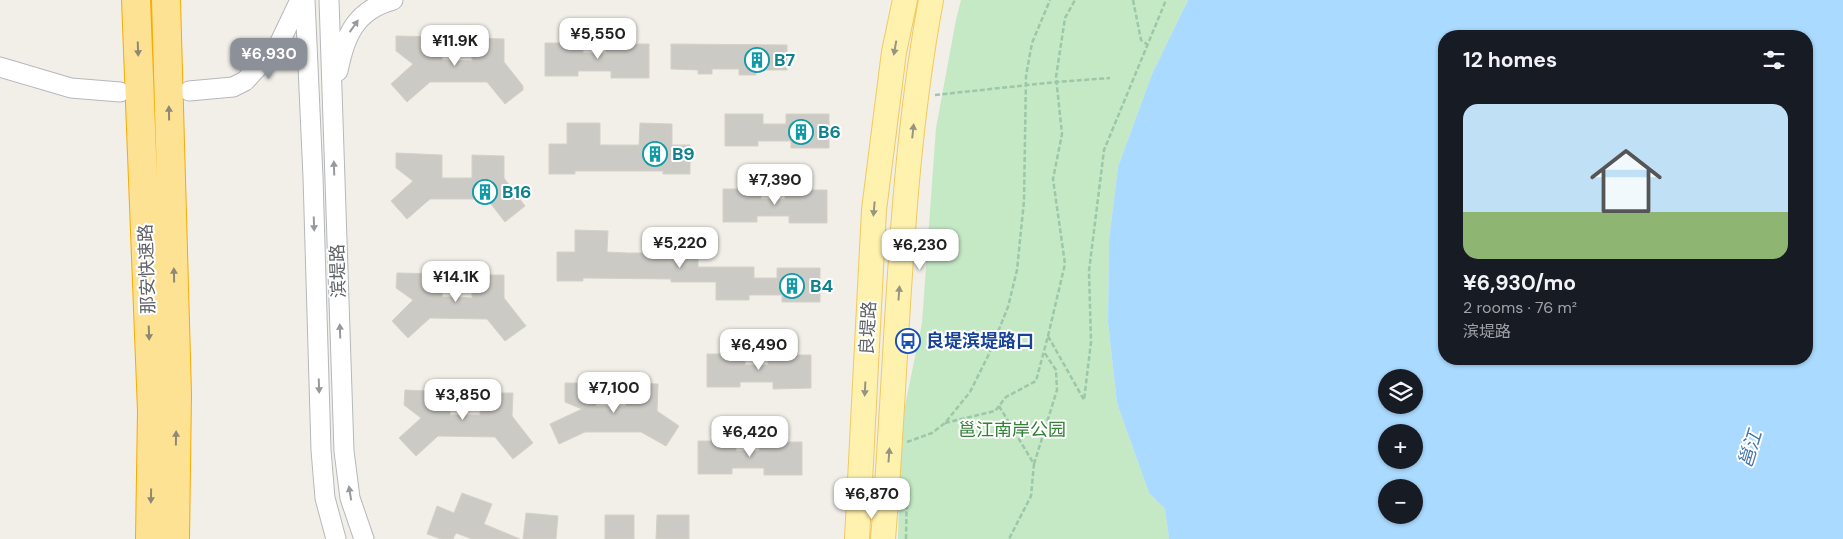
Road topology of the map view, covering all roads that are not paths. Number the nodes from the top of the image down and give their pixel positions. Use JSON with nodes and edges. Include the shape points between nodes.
{"nodes":[{"id":1,"x":136,"y":0,"type":"edge"},
{"id":2,"x":166,"y":0,"type":"edge"},
{"id":3,"x":300,"y":0,"type":"edge"},
{"id":4,"x":305,"y":0,"type":"edge"},
{"id":5,"x":329,"y":0,"type":"edge"},
{"id":6,"x":393,"y":0,"type":"edge"},
{"id":7,"x":904,"y":0,"type":"edge"},
{"id":8,"x":931,"y":0,"type":"edge"},
{"id":9,"x":0,"y":68,"type":"edge"},
{"id":10,"x":189,"y":91,"type":"dead end"},
{"id":11,"x":120,"y":92,"type":"dead end"},
{"id":12,"x":310,"y":106,"type":"junction"},
{"id":13,"x":332,"y":106,"type":"junction"},
{"id":14,"x":860,"y":500,"type":"junction"},
{"id":15,"x":886,"y":502,"type":"junction"},
{"id":16,"x":150,"y":539,"type":"edge"},
{"id":17,"x":175,"y":539,"type":"edge"},
{"id":18,"x":336,"y":539,"type":"edge"},
{"id":19,"x":364,"y":539,"type":"edge"},
{"id":20,"x":845,"y":539,"type":"edge"},
{"id":21,"x":857,"y":539,"type":"edge"},
{"id":22,"x":883,"y":539,"type":"edge"}],
"edges":[{"from":1,"to":16,"type":"highway","name":"那安快速路","one_way":true,"via":[[152,411]]},
{"from":17,"to":2,"type":"highway","name":"那安快速路","one_way":true,"via":[[177,394]]},
{"from":3,"to":10,"type":"street","via":[[279,44],[245,80],[233,87]]},
{"from":4,"to":12,"type":"street","name":"滨堤路"},
{"from":5,"to":13,"type":"street","name":"滨堤路"},
{"from":13,"to":6,"type":"street","one_way":true,"via":[[342,48],[349,34],[370,10]]},
{"from":7,"to":14,"type":"main road","name":"良堤路","one_way":true,"via":[[894,52],[874,210]]},
{"from":15,"to":8,"type":"main road","name":"良堤路","one_way":true,"via":[[904,213],[920,58]]},
{"from":9,"to":11,"type":"street","via":[[72,88]]},
{"from":12,"to":13,"type":"street"},
{"from":12,"to":18,"type":"street","name":"滨堤路","one_way":true,"via":[[321,450],[325,498]]},
{"from":19,"to":13,"type":"street","name":"滨堤路","one_way":true,"via":[[350,498],[344,451]]},
{"from":14,"to":15,"type":"main road"},
{"from":14,"to":20,"type":"street"},
{"from":14,"to":21,"type":"main road","name":"良堤路"},
{"from":15,"to":22,"type":"main road","name":"良堤路"}]}
